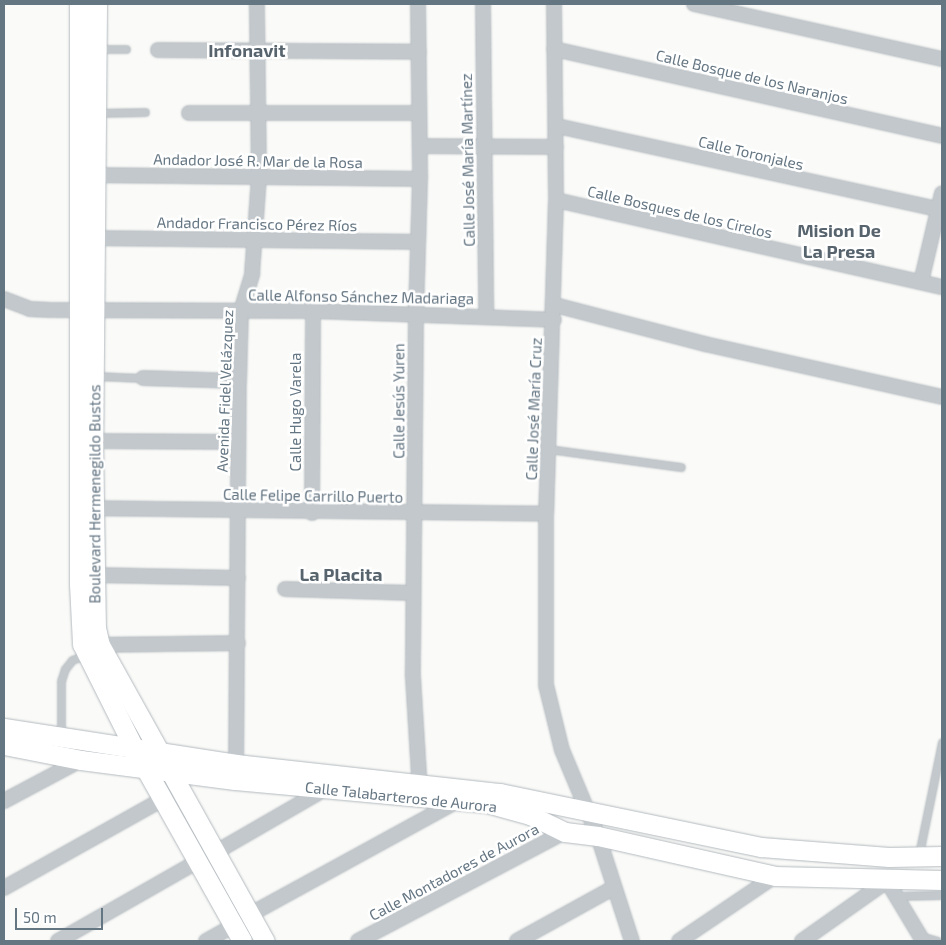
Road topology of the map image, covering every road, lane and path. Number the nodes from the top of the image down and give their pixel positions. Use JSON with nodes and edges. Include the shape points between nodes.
{"nodes":[{"id":1,"x":79,"y":4,"type":"edge"},
{"id":2,"x":97,"y":4,"type":"edge"},
{"id":3,"x":257,"y":4,"type":"edge"},
{"id":4,"x":418,"y":4,"type":"edge"},
{"id":5,"x":483,"y":4,"type":"edge"},
{"id":6,"x":554,"y":4,"type":"edge"},
{"id":7,"x":694,"y":4,"type":"edge"},
{"id":8,"x":97,"y":49,"type":"junction"},
{"id":9,"x":126,"y":49,"type":"dead end"},
{"id":10,"x":554,"y":49,"type":"junction"},
{"id":11,"x":158,"y":50,"type":"dead end"},
{"id":12,"x":419,"y":52,"type":"junction"},
{"id":13,"x":256,"y":53,"type":"junction"},
{"id":14,"x":942,"y":59,"type":"edge"},
{"id":15,"x":96,"y":112,"type":"junction"},
{"id":16,"x":145,"y":112,"type":"dead end"},
{"id":17,"x":258,"y":112,"type":"junction"},
{"id":18,"x":190,"y":113,"type":"dead end"},
{"id":19,"x":420,"y":114,"type":"junction"},
{"id":20,"x":557,"y":126,"type":"junction"},
{"id":21,"x":942,"y":136,"type":"edge"},
{"id":22,"x":420,"y":146,"type":"junction"},
{"id":23,"x":483,"y":146,"type":"junction"},
{"id":24,"x":556,"y":147,"type":"junction"},
{"id":25,"x":87,"y":153,"type":"junction"},
{"id":26,"x":96,"y":175,"type":"junction"},
{"id":27,"x":259,"y":177,"type":"junction"},
{"id":28,"x":420,"y":179,"type":"junction"},
{"id":29,"x":942,"y":194,"type":"edge"},
{"id":30,"x":556,"y":200,"type":"junction"},
{"id":31,"x":938,"y":209,"type":"junction"},
{"id":32,"x":96,"y":238,"type":"junction"},
{"id":33,"x":253,"y":239,"type":"junction"},
{"id":34,"x":418,"y":242,"type":"junction"},
{"id":35,"x":920,"y":282,"type":"junction"},
{"id":36,"x":942,"y":287,"type":"edge"},
{"id":37,"x":4,"y":299,"type":"edge"},
{"id":38,"x":555,"y":305,"type":"junction"},
{"id":39,"x":87,"y":310,"type":"junction"},
{"id":40,"x":241,"y":311,"type":"junction"},
{"id":41,"x":313,"y":311,"type":"junction"},
{"id":42,"x":416,"y":314,"type":"junction"},
{"id":43,"x":486,"y":316,"type":"junction"},
{"id":44,"x":554,"y":320,"type":"junction"},
{"id":45,"x":95,"y":376,"type":"junction"},
{"id":46,"x":143,"y":378,"type":"joint"},
{"id":47,"x":239,"y":381,"type":"junction"},
{"id":48,"x":942,"y":397,"type":"edge"},
{"id":49,"x":93,"y":441,"type":"junction"},
{"id":50,"x":238,"y":442,"type":"junction"},
{"id":51,"x":548,"y":449,"type":"junction"},
{"id":52,"x":681,"y":467,"type":"dead end"},
{"id":53,"x":86,"y":508,"type":"junction"},
{"id":54,"x":238,"y":511,"type":"junction"},
{"id":55,"x":312,"y":512,"type":"junction"},
{"id":56,"x":414,"y":514,"type":"junction"},
{"id":57,"x":546,"y":514,"type":"junction"},
{"id":58,"x":94,"y":575,"type":"junction"},
{"id":59,"x":238,"y":578,"type":"junction"},
{"id":60,"x":285,"y":589,"type":"dead end"},
{"id":61,"x":414,"y":593,"type":"junction"},
{"id":62,"x":238,"y":643,"type":"junction"},
{"id":63,"x":93,"y":650,"type":"junction"},
{"id":64,"x":4,"y":728,"type":"edge"},
{"id":65,"x":61,"y":738,"type":"junction"},
{"id":66,"x":942,"y":742,"type":"edge"},
{"id":67,"x":4,"y":745,"type":"edge"},
{"id":68,"x":135,"y":750,"type":"junction"},
{"id":69,"x":158,"y":751,"type":"junction"},
{"id":70,"x":81,"y":760,"type":"junction"},
{"id":71,"x":145,"y":767,"type":"junction"},
{"id":72,"x":170,"y":769,"type":"junction"},
{"id":73,"x":236,"y":772,"type":"junction"},
{"id":74,"x":326,"y":789,"type":"junction"},
{"id":75,"x":420,"y":790,"type":"junction"},
{"id":76,"x":163,"y":799,"type":"junction"},
{"id":77,"x":4,"y":801,"type":"edge"},
{"id":78,"x":457,"y":801,"type":"junction"},
{"id":79,"x":584,"y":810,"type":"junction"},
{"id":80,"x":565,"y":832,"type":"junction"},
{"id":81,"x":598,"y":836,"type":"junction"},
{"id":82,"x":216,"y":852,"type":"junction"},
{"id":83,"x":942,"y":856,"type":"edge"},
{"id":84,"x":889,"y":857,"type":"junction"},
{"id":85,"x":919,"y":857,"type":"junction"},
{"id":86,"x":198,"y":861,"type":"junction"},
{"id":87,"x":775,"y":876,"type":"junction"},
{"id":88,"x":942,"y":880,"type":"edge"},
{"id":89,"x":4,"y":888,"type":"edge"},
{"id":90,"x":613,"y":888,"type":"junction"},
{"id":91,"x":892,"y":888,"type":"junction"},
{"id":92,"x":942,"y":895,"type":"edge"},
{"id":93,"x":250,"y":914,"type":"junction"},
{"id":94,"x":238,"y":933,"type":"edge"},
{"id":95,"x":921,"y":938,"type":"edge"},
{"id":96,"x":58,"y":941,"type":"edge"},
{"id":97,"x":206,"y":941,"type":"edge"},
{"id":98,"x":265,"y":941,"type":"edge"},
{"id":99,"x":358,"y":941,"type":"edge"},
{"id":100,"x":517,"y":941,"type":"edge"},
{"id":101,"x":632,"y":941,"type":"edge"},
{"id":102,"x":679,"y":941,"type":"edge"},
{"id":103,"x":802,"y":941,"type":"edge"},
{"id":104,"x":937,"y":941,"type":"edge"}],
"edges":[{"from":1,"to":25,"type":"street","name":"Boulevard Hermenegildo Bustos"},
{"from":2,"to":8,"type":"street","name":"Boulevard Hermenegildo Bustos"},
{"from":3,"to":13,"type":"street","name":"Avenida Fidel Velázquez"},
{"from":4,"to":12,"type":"street","name":"Calle Jesús Yuren"},
{"from":5,"to":23,"type":"street","name":"Calle José María Martínez"},
{"from":6,"to":10,"type":"street","name":"Calle José María Cruz"},
{"from":7,"to":14,"type":"street"},
{"from":8,"to":9,"type":"lane"},
{"from":8,"to":15,"type":"street","name":"Boulevard Hermenegildo Bustos"},
{"from":10,"to":20,"type":"street","name":"Calle José María Cruz"},
{"from":10,"to":21,"type":"street","name":"Calle Bosque de los Naranjos"},
{"from":11,"to":13,"type":"street"},
{"from":12,"to":13,"type":"street"},
{"from":12,"to":19,"type":"street","name":"Calle Jesús Yuren"},
{"from":13,"to":17,"type":"street","name":"Avenida Fidel Velázquez"},
{"from":15,"to":16,"type":"lane"},
{"from":15,"to":25,"type":"street","name":"Boulevard Hermenegildo Bustos"},
{"from":17,"to":18,"type":"street"},
{"from":17,"to":19,"type":"street"},
{"from":17,"to":27,"type":"street","name":"Avenida Fidel Velázquez"},
{"from":19,"to":22,"type":"street","name":"Calle Jesús Yuren"},
{"from":20,"to":24,"type":"street","name":"Calle José María Cruz"},
{"from":20,"to":31,"type":"street","name":"Calle Toronjales"},
{"from":22,"to":23,"type":"street"},
{"from":22,"to":28,"type":"street","name":"Calle Jesús Yuren"},
{"from":23,"to":24,"type":"street"},
{"from":23,"to":43,"type":"street","name":"Calle José María Martínez"},
{"from":24,"to":30,"type":"street","name":"Calle José María Cruz"},
{"from":25,"to":26,"type":"street","name":"Boulevard Hermenegildo Bustos"},
{"from":25,"to":39,"type":"street","name":"Boulevard Hermenegildo Bustos"},
{"from":26,"to":27,"type":"street","name":"Andador José R. Mar de la Rosa"},
{"from":26,"to":32,"type":"street","name":"Boulevard Hermenegildo Bustos"},
{"from":27,"to":28,"type":"street","name":"Andador José R. Mar de la Rosa"},
{"from":27,"to":33,"type":"street","name":"Avenida Fidel Velázquez"},
{"from":28,"to":34,"type":"street","name":"Calle Jesús Yuren"},
{"from":29,"to":31,"type":"street"},
{"from":30,"to":35,"type":"street","name":"Calle Bosques de los Cirelos"},
{"from":30,"to":38,"type":"street","name":"Calle José María Cruz"},
{"from":31,"to":35,"type":"street"},
{"from":32,"to":33,"type":"street","name":"Andador Francisco Pérez Ríos"},
{"from":32,"to":39,"type":"street","name":"Boulevard Hermenegildo Bustos"},
{"from":33,"to":34,"type":"street","name":"Andador Francisco Pérez Ríos"},
{"from":33,"to":40,"type":"street","name":"Avenida Fidel Velázquez","via":[[252,274]]},
{"from":34,"to":42,"type":"street","name":"Calle Jesús Yuren"},
{"from":35,"to":36,"type":"street","name":"Calle Bosques de los Cirelos"},
{"from":37,"to":39,"type":"street","name":"Calle Alfonso Sánchez Madariaga","via":[[30,309]]},
{"from":38,"to":44,"type":"street","name":"Calle José María Cruz"},
{"from":38,"to":48,"type":"street","via":[[714,346]]},
{"from":39,"to":40,"type":"street","name":"Calle Alfonso Sánchez Madariaga"},
{"from":39,"to":45,"type":"street","name":"Boulevard Hermenegildo Bustos"},
{"from":39,"to":53,"type":"street","name":"Boulevard Hermenegildo Bustos"},
{"from":40,"to":41,"type":"street","name":"Calle Alfonso Sánchez Madariaga"},
{"from":40,"to":47,"type":"street","name":"Avenida Fidel Velázquez"},
{"from":41,"to":42,"type":"street","name":"Calle Alfonso Sánchez Madariaga"},
{"from":41,"to":55,"type":"street","name":"Calle Hugo Varela"},
{"from":42,"to":43,"type":"street","name":"Calle Alfonso Sánchez Madariaga"},
{"from":42,"to":56,"type":"street","name":"Calle Jesús Yuren"},
{"from":43,"to":44,"type":"street","name":"Calle Alfonso Sánchez Madariaga"},
{"from":44,"to":51,"type":"street","name":"Calle José María Cruz"},
{"from":45,"to":46,"type":"lane"},
{"from":45,"to":49,"type":"street","name":"Boulevard Hermenegildo Bustos"},
{"from":46,"to":47,"type":"street"},
{"from":47,"to":50,"type":"street","name":"Avenida Fidel Velázquez"},
{"from":49,"to":50,"type":"street"},
{"from":49,"to":53,"type":"street","name":"Boulevard Hermenegildo Bustos"},
{"from":50,"to":54,"type":"street","name":"Avenida Fidel Velázquez"},
{"from":51,"to":52,"type":"lane"},
{"from":51,"to":57,"type":"street","name":"Calle José María Cruz"},
{"from":53,"to":54,"type":"street","name":"Calle Felipe Carrillo Puerto"},
{"from":53,"to":58,"type":"street","name":"Boulevard Hermenegildo Bustos"},
{"from":53,"to":63,"type":"street","name":"Boulevard Hermenegildo Bustos","via":[[79,613]]},
{"from":54,"to":55,"type":"street","name":"Calle Felipe Carrillo Puerto"},
{"from":54,"to":59,"type":"street","name":"Avenida Fidel Velázquez"},
{"from":55,"to":56,"type":"street","name":"Calle Felipe Carrillo Puerto"},
{"from":56,"to":57,"type":"street","name":"Calle Felipe Carrillo Puerto"},
{"from":56,"to":61,"type":"street","name":"Calle Jesús Yuren"},
{"from":57,"to":79,"type":"street","name":"Calle José María Cruz","via":[[546,685],[562,750]]},
{"from":58,"to":59,"type":"street"},
{"from":58,"to":63,"type":"street","name":"Boulevard Hermenegildo Bustos"},
{"from":59,"to":62,"type":"street","name":"Avenida Fidel Velázquez"},
{"from":60,"to":61,"type":"street"},
{"from":61,"to":75,"type":"street","name":"Calle Jesús Yuren","via":[[413,677]]},
{"from":62,"to":63,"type":"street"},
{"from":62,"to":73,"type":"street","name":"Avenida Fidel Velázquez"},
{"from":63,"to":65,"type":"lane","via":[[72,660],[64,670],[61,681]]},
{"from":63,"to":68,"type":"street","name":"Boulevard Hermenegildo Bustos"},
{"from":63,"to":69,"type":"street","name":"Boulevard Hermenegildo Bustos"},
{"from":64,"to":65,"type":"street","name":"Calle Talabarteros de Aurora"},
{"from":65,"to":68,"type":"street","name":"Calle Talabarteros de Aurora"},
{"from":66,"to":85,"type":"lane"},
{"from":67,"to":70,"type":"street","name":"Calle Talabarteros de Aurora"},
{"from":68,"to":69,"type":"street","name":"Calle Talabarteros de Aurora"},
{"from":68,"to":71,"type":"street","name":"Boulevard Hermenegildo Bustos"},
{"from":69,"to":72,"type":"street","name":"Boulevard Hermenegildo Bustos"},
{"from":69,"to":73,"type":"street","name":"Calle Talabarteros de Aurora"},
{"from":70,"to":71,"type":"street","name":"Calle Talabarteros de Aurora"},
{"from":70,"to":77,"type":"street"},
{"from":71,"to":72,"type":"street","name":"Calle Talabarteros de Aurora"},
{"from":71,"to":76,"type":"street","name":"Boulevard Hermenegildo Bustos"},
{"from":72,"to":73,"type":"street","name":"Calle Talabarteros de Aurora"},
{"from":72,"to":82,"type":"street","name":"Boulevard Hermenegildo Bustos"},
{"from":73,"to":74,"type":"street","name":"Calle Talabarteros de Aurora"},
{"from":73,"to":75,"type":"street","name":"Calle Talabarteros de Aurora"},
{"from":74,"to":75,"type":"street","name":"Calle Talabarteros de Aurora"},
{"from":74,"to":82,"type":"street"},
{"from":75,"to":78,"type":"street","name":"Calle Talabarteros de Aurora"},
{"from":75,"to":79,"type":"street","name":"Calle Talabarteros de Aurora"},
{"from":76,"to":86,"type":"street","name":"Boulevard Hermenegildo Bustos"},
{"from":76,"to":89,"type":"street"},
{"from":78,"to":80,"type":"street","name":"Calle Talabarteros de Aurora","via":[[511,808]]},
{"from":78,"to":93,"type":"street"},
{"from":79,"to":81,"type":"street","name":"Calle José María Cruz"},
{"from":79,"to":84,"type":"street","name":"Calle Talabarteros de Aurora","via":[[761,847]]},
{"from":80,"to":81,"type":"street","name":"Calle Talabarteros de Aurora"},
{"from":80,"to":99,"type":"street","name":"Calle Montadores de Aurora"},
{"from":81,"to":87,"type":"street","name":"Calle Talabarteros de Aurora"},
{"from":81,"to":90,"type":"street","name":"Calle José María Cruz"},
{"from":82,"to":93,"type":"street","name":"Boulevard Hermenegildo Bustos"},
{"from":83,"to":85,"type":"street","name":"Calle Talabarteros de Aurora"},
{"from":84,"to":85,"type":"street","name":"Calle Talabarteros de Aurora"},
{"from":84,"to":91,"type":"street"},
{"from":86,"to":94,"type":"street","name":"Boulevard Hermenegildo Bustos"},
{"from":86,"to":96,"type":"street"},
{"from":87,"to":91,"type":"street","name":"Calle Talabarteros de Aurora"},
{"from":87,"to":102,"type":"street"},
{"from":88,"to":91,"type":"street","name":"Calle Talabarteros de Aurora"},
{"from":90,"to":100,"type":"street"},
{"from":90,"to":101,"type":"street","name":"Calle José María Cruz"},
{"from":91,"to":92,"type":"lane"},
{"from":91,"to":95,"type":"street"},
{"from":91,"to":103,"type":"street"},
{"from":93,"to":98,"type":"street","name":"Boulevard Hermenegildo Bustos"},
{"from":94,"to":97,"type":"street"},
{"from":95,"to":104,"type":"lane"}]}
